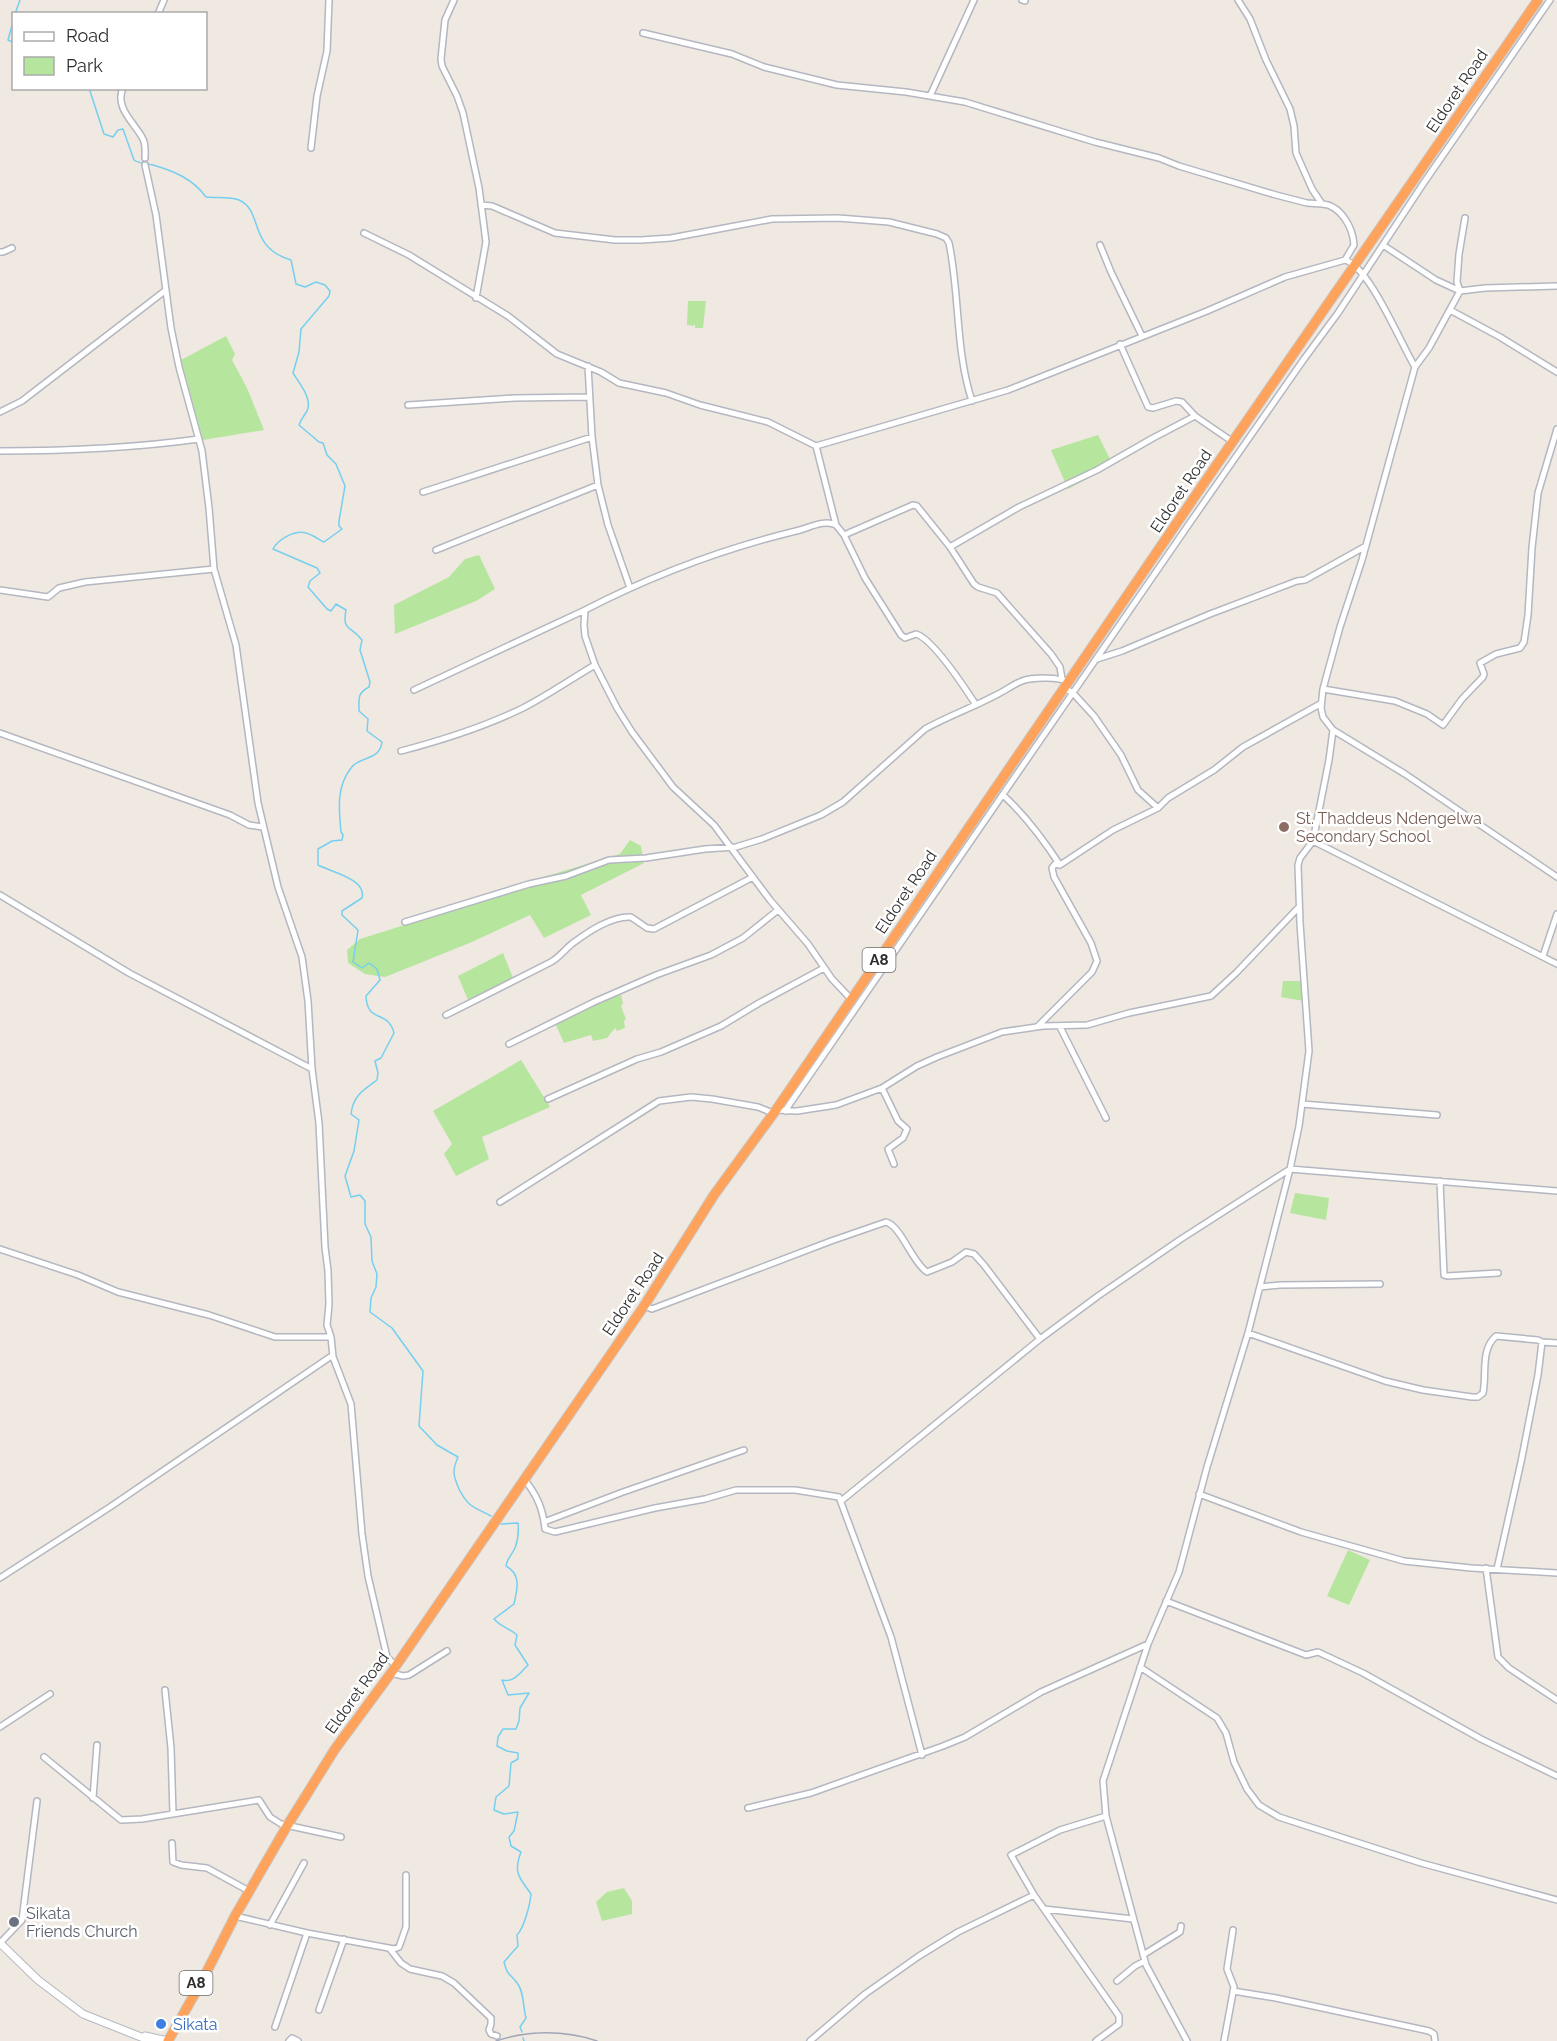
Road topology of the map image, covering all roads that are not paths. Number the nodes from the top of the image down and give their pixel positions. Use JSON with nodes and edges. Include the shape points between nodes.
{"nodes":[{"id":1,"x":329,"y":0,"type":"edge"},
{"id":2,"x":454,"y":0,"type":"edge"},
{"id":3,"x":974,"y":0,"type":"edge"},
{"id":4,"x":1238,"y":0,"type":"edge"},
{"id":5,"x":1538,"y":0,"type":"edge"},
{"id":6,"x":1550,"y":0,"type":"edge"},
{"id":7,"x":644,"y":33,"type":"dead end"},
{"id":8,"x":122,"y":90,"type":"edge"},
{"id":9,"x":930,"y":96,"type":"junction"},
{"id":10,"x":311,"y":148,"type":"dead end"},
{"id":11,"x":1322,"y":204,"type":"junction"},
{"id":12,"x":481,"y":205,"type":"junction"},
{"id":13,"x":1465,"y":218,"type":"dead end"},
{"id":14,"x":364,"y":233,"type":"dead end"},
{"id":15,"x":1100,"y":245,"type":"dead end"},
{"id":16,"x":1383,"y":245,"type":"junction"},
{"id":17,"x":12,"y":248,"type":"dead end"},
{"id":18,"x":0,"y":252,"type":"edge"},
{"id":19,"x":1345,"y":260,"type":"junction"},
{"id":20,"x":1356,"y":265,"type":"junction"},
{"id":21,"x":1364,"y":274,"type":"junction"},
{"id":22,"x":1557,"y":286,"type":"edge"},
{"id":23,"x":166,"y":290,"type":"junction"},
{"id":24,"x":1460,"y":291,"type":"junction"},
{"id":25,"x":476,"y":298,"type":"junction"},
{"id":26,"x":1450,"y":310,"type":"junction"},
{"id":27,"x":1142,"y":336,"type":"junction"},
{"id":28,"x":1120,"y":344,"type":"junction"},
{"id":29,"x":588,"y":366,"type":"junction"},
{"id":30,"x":1415,"y":367,"type":"junction"},
{"id":31,"x":1557,"y":372,"type":"edge"},
{"id":32,"x":590,"y":397,"type":"junction"},
{"id":33,"x":972,"y":400,"type":"junction"},
{"id":34,"x":408,"y":405,"type":"dead end"},
{"id":35,"x":0,"y":412,"type":"edge"},
{"id":36,"x":1195,"y":416,"type":"junction"},
{"id":37,"x":1557,"y":429,"type":"edge"},
{"id":38,"x":592,"y":436,"type":"junction"},
{"id":39,"x":199,"y":439,"type":"junction"},
{"id":40,"x":1233,"y":442,"type":"junction"},
{"id":41,"x":816,"y":446,"type":"junction"},
{"id":42,"x":0,"y":451,"type":"edge"},
{"id":43,"x":598,"y":485,"type":"junction"},
{"id":44,"x":423,"y":492,"type":"dead end"},
{"id":45,"x":836,"y":525,"type":"junction"},
{"id":46,"x":844,"y":536,"type":"junction"},
{"id":47,"x":1366,"y":546,"type":"junction"},
{"id":48,"x":950,"y":547,"type":"junction"},
{"id":49,"x":436,"y":550,"type":"dead end"},
{"id":50,"x":214,"y":569,"type":"junction"},
{"id":51,"x":630,"y":588,"type":"junction"},
{"id":52,"x":0,"y":590,"type":"edge"},
{"id":53,"x":585,"y":610,"type":"junction"},
{"id":54,"x":1097,"y":659,"type":"junction"},
{"id":55,"x":595,"y":665,"type":"junction"},
{"id":56,"x":1067,"y":685,"type":"junction"},
{"id":57,"x":1323,"y":689,"type":"junction"},
{"id":58,"x":414,"y":690,"type":"dead end"},
{"id":59,"x":1320,"y":704,"type":"junction"},
{"id":60,"x":976,"y":705,"type":"junction"},
{"id":61,"x":1333,"y":730,"type":"junction"},
{"id":62,"x":0,"y":733,"type":"edge"},
{"id":63,"x":401,"y":751,"type":"dead end"},
{"id":64,"x":1003,"y":795,"type":"junction"},
{"id":65,"x":1158,"y":808,"type":"junction"},
{"id":66,"x":263,"y":827,"type":"junction"},
{"id":67,"x":1313,"y":841,"type":"junction"},
{"id":68,"x":731,"y":847,"type":"junction"},
{"id":69,"x":1060,"y":865,"type":"junction"},
{"id":70,"x":753,"y":877,"type":"junction"},
{"id":71,"x":1557,"y":877,"type":"edge"},
{"id":72,"x":0,"y":895,"type":"edge"},
{"id":73,"x":1299,"y":907,"type":"junction"},
{"id":74,"x":778,"y":910,"type":"junction"},
{"id":75,"x":1557,"y":914,"type":"edge"},
{"id":76,"x":405,"y":922,"type":"dead end"},
{"id":77,"x":1543,"y":956,"type":"junction"},
{"id":78,"x":1557,"y":964,"type":"edge"},
{"id":79,"x":824,"y":968,"type":"junction"},
{"id":80,"x":852,"y":999,"type":"junction"},
{"id":81,"x":446,"y":1015,"type":"dead end"},
{"id":82,"x":1037,"y":1027,"type":"junction"},
{"id":83,"x":1060,"y":1027,"type":"junction"},
{"id":84,"x":509,"y":1044,"type":"dead end"},
{"id":85,"x":312,"y":1069,"type":"junction"},
{"id":86,"x":882,"y":1088,"type":"junction"},
{"id":87,"x":548,"y":1099,"type":"dead end"},
{"id":88,"x":1302,"y":1104,"type":"junction"},
{"id":89,"x":778,"y":1111,"type":"junction"},
{"id":90,"x":1437,"y":1115,"type":"dead end"},
{"id":91,"x":1106,"y":1118,"type":"dead end"},
{"id":92,"x":894,"y":1164,"type":"dead end"},
{"id":93,"x":1290,"y":1169,"type":"junction"},
{"id":94,"x":1440,"y":1181,"type":"junction"},
{"id":95,"x":1557,"y":1191,"type":"edge"},
{"id":96,"x":500,"y":1202,"type":"dead end"},
{"id":97,"x":0,"y":1249,"type":"edge"},
{"id":98,"x":1498,"y":1273,"type":"dead end"},
{"id":99,"x":1380,"y":1284,"type":"dead end"},
{"id":100,"x":1260,"y":1287,"type":"junction"},
{"id":101,"x":644,"y":1306,"type":"junction"},
{"id":102,"x":1248,"y":1333,"type":"junction"},
{"id":103,"x":331,"y":1337,"type":"junction"},
{"id":104,"x":1040,"y":1339,"type":"junction"},
{"id":105,"x":1542,"y":1342,"type":"junction"},
{"id":106,"x":1557,"y":1343,"type":"edge"},
{"id":107,"x":333,"y":1357,"type":"junction"},
{"id":108,"x":744,"y":1450,"type":"dead end"},
{"id":109,"x":524,"y":1479,"type":"junction"},
{"id":110,"x":1199,"y":1494,"type":"junction"},
{"id":111,"x":841,"y":1501,"type":"junction"},
{"id":112,"x":544,"y":1522,"type":"junction"},
{"id":113,"x":1486,"y":1568,"type":"junction"},
{"id":114,"x":1497,"y":1569,"type":"junction"},
{"id":115,"x":1557,"y":1573,"type":"edge"},
{"id":116,"x":0,"y":1578,"type":"edge"},
{"id":117,"x":1166,"y":1601,"type":"junction"},
{"id":118,"x":1148,"y":1644,"type":"junction"},
{"id":119,"x":447,"y":1651,"type":"dead end"},
{"id":120,"x":1140,"y":1667,"type":"junction"},
{"id":121,"x":394,"y":1670,"type":"junction"},
{"id":122,"x":165,"y":1689,"type":"dead end"},
{"id":123,"x":50,"y":1694,"type":"dead end"},
{"id":124,"x":1557,"y":1700,"type":"edge"},
{"id":125,"x":0,"y":1726,"type":"edge"},
{"id":126,"x":97,"y":1745,"type":"dead end"},
{"id":127,"x":922,"y":1755,"type":"junction"},
{"id":128,"x":44,"y":1757,"type":"dead end"},
{"id":129,"x":1557,"y":1776,"type":"edge"},
{"id":130,"x":93,"y":1798,"type":"junction"},
{"id":131,"x":37,"y":1801,"type":"dead end"},
{"id":132,"x":748,"y":1808,"type":"dead end"},
{"id":133,"x":173,"y":1814,"type":"junction"},
{"id":134,"x":1106,"y":1816,"type":"junction"},
{"id":135,"x":287,"y":1826,"type":"junction"},
{"id":136,"x":341,"y":1837,"type":"dead end"},
{"id":137,"x":172,"y":1843,"type":"dead end"},
{"id":138,"x":304,"y":1863,"type":"dead end"},
{"id":139,"x":406,"y":1875,"type":"dead end"},
{"id":140,"x":249,"y":1891,"type":"junction"},
{"id":141,"x":1034,"y":1894,"type":"junction"},
{"id":142,"x":1557,"y":1900,"type":"edge"},
{"id":143,"x":1044,"y":1909,"type":"junction"},
{"id":144,"x":234,"y":1916,"type":"junction"},
{"id":145,"x":1133,"y":1919,"type":"junction"},
{"id":146,"x":270,"y":1925,"type":"junction"},
{"id":147,"x":1181,"y":1926,"type":"dead end"},
{"id":148,"x":1233,"y":1930,"type":"dead end"},
{"id":149,"x":0,"y":1931,"type":"edge"},
{"id":150,"x":307,"y":1933,"type":"junction"},
{"id":151,"x":344,"y":1939,"type":"junction"},
{"id":152,"x":2,"y":1941,"type":"edge"},
{"id":153,"x":390,"y":1949,"type":"junction"},
{"id":154,"x":1144,"y":1958,"type":"junction"},
{"id":155,"x":1117,"y":1981,"type":"dead end"},
{"id":156,"x":1233,"y":1991,"type":"junction"},
{"id":157,"x":319,"y":2010,"type":"dead end"},
{"id":158,"x":275,"y":2027,"type":"dead end"},
{"id":159,"x":137,"y":2035,"type":"junction"},
{"id":160,"x":497,"y":2036,"type":"dead end"},
{"id":161,"x":166,"y":2040,"type":"edge"},
{"id":162,"x":1184,"y":2040,"type":"edge"},
{"id":163,"x":150,"y":2041,"type":"edge"},
{"id":164,"x":289,"y":2041,"type":"edge"},
{"id":165,"x":298,"y":2041,"type":"edge"},
{"id":166,"x":810,"y":2041,"type":"edge"},
{"id":167,"x":1096,"y":2041,"type":"edge"},
{"id":168,"x":1224,"y":2041,"type":"edge"},
{"id":169,"x":1435,"y":2041,"type":"edge"}],
"edges":[{"from":1,"to":10,"type":"street","via":[[327,51]]},
{"from":2,"to":12,"type":"street","via":[[445,20],[442,66],[463,113]]},
{"from":3,"to":9,"type":"street"},
{"from":4,"to":11,"type":"street","via":[[1290,109],[1296,153]]},
{"from":5,"to":20,"type":"highway","name":"Eldoret Road","number":"A8"},
{"from":6,"to":16,"type":"street"},
{"from":7,"to":9,"type":"street","via":[[837,85]]},
{"from":8,"to":23,"type":"street","via":[[121,106],[143,140]]},
{"from":9,"to":11,"type":"street","via":[[990,108],[1276,195]]},
{"from":11,"to":19,"type":"street","via":[[1337,208],[1350,229],[1354,245]]},
{"from":12,"to":25,"type":"street","via":[[486,242]]},
{"from":12,"to":33,"type":"street","via":[[555,233],[615,240],[671,238],[772,219],[866,219],[937,234],[949,243],[961,357]]},
{"from":13,"to":24,"type":"street","via":[[1457,282]]},
{"from":14,"to":25,"type":"street","via":[[409,255]]},
{"from":15,"to":27,"type":"street"},
{"from":16,"to":21,"type":"street"},
{"from":16,"to":24,"type":"street"},
{"from":17,"to":18,"type":"street"},
{"from":19,"to":20,"type":"street"},
{"from":19,"to":27,"type":"street","via":[[1285,278]]},
{"from":20,"to":21,"type":"street"},
{"from":20,"to":40,"type":"highway","name":"Eldoret Road","number":"A8"},
{"from":21,"to":30,"type":"street"},
{"from":21,"to":54,"type":"street"},
{"from":22,"to":24,"type":"street"},
{"from":23,"to":35,"type":"street","via":[[22,401]]},
{"from":23,"to":39,"type":"street","via":[[177,357]]},
{"from":24,"to":26,"type":"street"},
{"from":25,"to":29,"type":"street","via":[[508,316],[557,354]]},
{"from":26,"to":30,"type":"street"},
{"from":26,"to":31,"type":"street"},
{"from":27,"to":28,"type":"street"},
{"from":28,"to":33,"type":"street","via":[[1038,379]]},
{"from":28,"to":36,"type":"street","via":[[1148,408],[1179,401]]},
{"from":29,"to":32,"type":"street"},
{"from":29,"to":41,"type":"street","via":[[627,386],[768,422]]},
{"from":30,"to":47,"type":"street"},
{"from":32,"to":34,"type":"street"},
{"from":32,"to":38,"type":"street"},
{"from":33,"to":41,"type":"street"},
{"from":36,"to":40,"type":"street"},
{"from":36,"to":48,"type":"street"},
{"from":37,"to":57,"type":"street","via":[[1538,493],[1528,615],[1520,648],[1480,663],[1484,677],[1443,725],[1395,701]]},
{"from":38,"to":43,"type":"street"},
{"from":38,"to":44,"type":"street"},
{"from":39,"to":42,"type":"street","via":[[77,450]]},
{"from":39,"to":50,"type":"street"},
{"from":40,"to":56,"type":"highway","name":"Eldoret Road","number":"A8"},
{"from":41,"to":45,"type":"street"},
{"from":43,"to":49,"type":"street"},
{"from":43,"to":51,"type":"street"},
{"from":45,"to":46,"type":"street"},
{"from":45,"to":51,"type":"street","via":[[823,523],[732,548]]},
{"from":46,"to":48,"type":"street","via":[[917,506]]},
{"from":46,"to":60,"type":"street","via":[[860,570],[901,635],[923,637]]},
{"from":47,"to":54,"type":"street","via":[[1305,580]]},
{"from":47,"to":57,"type":"street"},
{"from":48,"to":56,"type":"street","via":[[974,584],[997,592],[1039,640],[1060,667]]},
{"from":50,"to":52,"type":"street","via":[[85,582],[59,588],[48,597]]},
{"from":50,"to":66,"type":"street","via":[[236,645]]},
{"from":51,"to":53,"type":"street"},
{"from":53,"to":55,"type":"street","via":[[585,636]]},
{"from":53,"to":58,"type":"street"},
{"from":54,"to":56,"type":"street"},
{"from":55,"to":63,"type":"street","via":[[520,709],[474,729]]},
{"from":55,"to":68,"type":"street","via":[[617,708],[659,770]]},
{"from":56,"to":60,"type":"street","via":[[1023,681]]},
{"from":56,"to":64,"type":"street"},
{"from":56,"to":65,"type":"street","via":[[1109,736],[1138,790]]},
{"from":56,"to":80,"type":"highway","name":"Eldoret Road","number":"A8"},
{"from":57,"to":59,"type":"street"},
{"from":59,"to":61,"type":"street","via":[[1323,717]]},
{"from":59,"to":65,"type":"street","via":[[1243,747]]},
{"from":60,"to":68,"type":"street","via":[[925,729],[832,809],[762,839]]},
{"from":61,"to":67,"type":"street"},
{"from":61,"to":71,"type":"street","via":[[1406,774]]},
{"from":62,"to":66,"type":"street"},
{"from":64,"to":69,"type":"street","via":[[1028,819]]},
{"from":64,"to":89,"type":"street"},
{"from":65,"to":69,"type":"street","via":[[1113,830]]},
{"from":66,"to":85,"type":"street","via":[[302,957]]},
{"from":67,"to":73,"type":"street","via":[[1298,865]]},
{"from":67,"to":77,"type":"street"},
{"from":68,"to":70,"type":"street"},
{"from":68,"to":76,"type":"street","via":[[609,860]]},
{"from":69,"to":82,"type":"street","via":[[1053,866],[1052,874],[1097,961],[1087,978]]},
{"from":70,"to":74,"type":"street"},
{"from":70,"to":81,"type":"street","via":[[658,928],[647,928],[631,917],[611,921],[571,944],[561,957]]},
{"from":72,"to":85,"type":"street","via":[[129,973]]},
{"from":73,"to":83,"type":"street","via":[[1211,996],[1087,1025]]},
{"from":73,"to":88,"type":"street","via":[[1310,1040]]},
{"from":74,"to":79,"type":"street"},
{"from":74,"to":84,"type":"street","via":[[743,938],[711,955],[614,993]]},
{"from":75,"to":77,"type":"street"},
{"from":77,"to":78,"type":"street"},
{"from":79,"to":80,"type":"street"},
{"from":79,"to":87,"type":"street","via":[[721,1026]]},
{"from":80,"to":89,"type":"highway","name":"Eldoret Road","number":"A8"},
{"from":82,"to":83,"type":"street"},
{"from":82,"to":86,"type":"street","via":[[992,1036],[918,1066]]},
{"from":83,"to":91,"type":"street"},
{"from":85,"to":103,"type":"street","via":[[319,1123],[328,1271],[327,1325]]},
{"from":86,"to":89,"type":"street","via":[[826,1108]]},
{"from":86,"to":92,"type":"street","via":[[898,1121],[907,1129],[903,1138],[888,1149]]},
{"from":88,"to":90,"type":"street"},
{"from":88,"to":93,"type":"street"},
{"from":89,"to":96,"type":"street","via":[[691,1097],[659,1101]]},
{"from":89,"to":101,"type":"highway","name":"Eldoret Road","number":"A8","via":[[714,1195]]},
{"from":93,"to":94,"type":"street"},
{"from":93,"to":100,"type":"street"},
{"from":93,"to":104,"type":"street"},
{"from":94,"to":95,"type":"street"},
{"from":94,"to":98,"type":"street","via":[[1444,1275]]},
{"from":97,"to":103,"type":"street","via":[[118,1292],[275,1337]]},
{"from":99,"to":100,"type":"street"},
{"from":100,"to":102,"type":"street"},
{"from":101,"to":104,"type":"street","via":[[652,1309],[886,1222],[894,1227],[927,1272],[966,1252],[974,1254]]},
{"from":101,"to":109,"type":"highway","name":"Eldoret Road","number":"A8"},
{"from":102,"to":105,"type":"street","via":[[1385,1381],[1472,1397],[1483,1393],[1485,1357],[1492,1338]]},
{"from":102,"to":110,"type":"street"},
{"from":103,"to":107,"type":"street"},
{"from":104,"to":111,"type":"street"},
{"from":105,"to":106,"type":"street"},
{"from":105,"to":114,"type":"street"},
{"from":107,"to":116,"type":"street"},
{"from":107,"to":121,"type":"street","via":[[351,1404],[368,1575],[387,1657]]},
{"from":108,"to":112,"type":"street"},
{"from":109,"to":112,"type":"street","via":[[537,1497]]},
{"from":109,"to":121,"type":"highway","name":"Eldoret Road","number":"A8"},
{"from":110,"to":113,"type":"street","via":[[1301,1532],[1404,1561]]},
{"from":110,"to":117,"type":"street","via":[[1179,1572]]},
{"from":111,"to":112,"type":"street","via":[[837,1495],[746,1489],[555,1532],[546,1531]]},
{"from":111,"to":127,"type":"street","via":[[891,1637]]},
{"from":113,"to":114,"type":"street"},
{"from":113,"to":124,"type":"street","via":[[1498,1657]]},
{"from":114,"to":115,"type":"street"},
{"from":117,"to":118,"type":"street"},
{"from":117,"to":129,"type":"street","via":[[1306,1655],[1318,1652]]},
{"from":118,"to":120,"type":"street"},
{"from":118,"to":127,"type":"street","via":[[1041,1692],[965,1737]]},
{"from":119,"to":121,"type":"street","via":[[409,1675]]},
{"from":120,"to":134,"type":"street","via":[[1105,1772],[1102,1792]]},
{"from":120,"to":142,"type":"street","via":[[1217,1718],[1247,1790],[1279,1817],[1421,1863]]},
{"from":121,"to":135,"type":"highway","name":"Eldoret Road","number":"A8","via":[[335,1749]]},
{"from":122,"to":133,"type":"street"},
{"from":123,"to":125,"type":"street"},
{"from":126,"to":130,"type":"street"},
{"from":127,"to":132,"type":"street","via":[[811,1793]]},
{"from":128,"to":130,"type":"street"},
{"from":130,"to":133,"type":"street","via":[[121,1820]]},
{"from":131,"to":152,"type":"street","via":[[22,1920]]},
{"from":133,"to":135,"type":"street","via":[[259,1800],[270,1817]]},
{"from":134,"to":141,"type":"street","via":[[1060,1830],[1011,1855]]},
{"from":134,"to":145,"type":"street"},
{"from":135,"to":136,"type":"street"},
{"from":135,"to":140,"type":"highway","name":"Eldoret Road","number":"A8"},
{"from":137,"to":140,"type":"street","via":[[173,1862],[207,1868]]},
{"from":138,"to":146,"type":"street"},
{"from":139,"to":153,"type":"street","via":[[406,1927],[399,1947]]},
{"from":140,"to":144,"type":"highway","name":"Eldoret Road","number":"A8"},
{"from":141,"to":143,"type":"street"},
{"from":141,"to":166,"type":"street","via":[[919,1956],[865,1994]]},
{"from":143,"to":145,"type":"street"},
{"from":143,"to":167,"type":"street","via":[[1119,2016],[1119,2024]]},
{"from":144,"to":146,"type":"street"},
{"from":144,"to":161,"type":"highway","name":"Eldoret Road","number":"A8","via":[[202,1981]]},
{"from":145,"to":154,"type":"street"},
{"from":146,"to":150,"type":"street"},
{"from":147,"to":154,"type":"street","via":[[1180,1932]]},
{"from":148,"to":156,"type":"street","via":[[1227,1969]]},
{"from":149,"to":152,"type":"street"},
{"from":150,"to":151,"type":"street"},
{"from":150,"to":158,"type":"street"},
{"from":151,"to":153,"type":"street"},
{"from":151,"to":157,"type":"street"},
{"from":152,"to":159,"type":"street","via":[[65,2002],[83,2014]]},
{"from":153,"to":160,"type":"street","via":[[410,1969],[442,1976],[454,1983],[491,2018],[490,2034]]},
{"from":154,"to":155,"type":"street"},
{"from":154,"to":162,"type":"street"},
{"from":156,"to":168,"type":"street"},
{"from":156,"to":169,"type":"street","via":[[1429,2031]]},
{"from":159,"to":161,"type":"street"},
{"from":159,"to":163,"type":"street"},
{"from":164,"to":165,"type":"street"}]}
